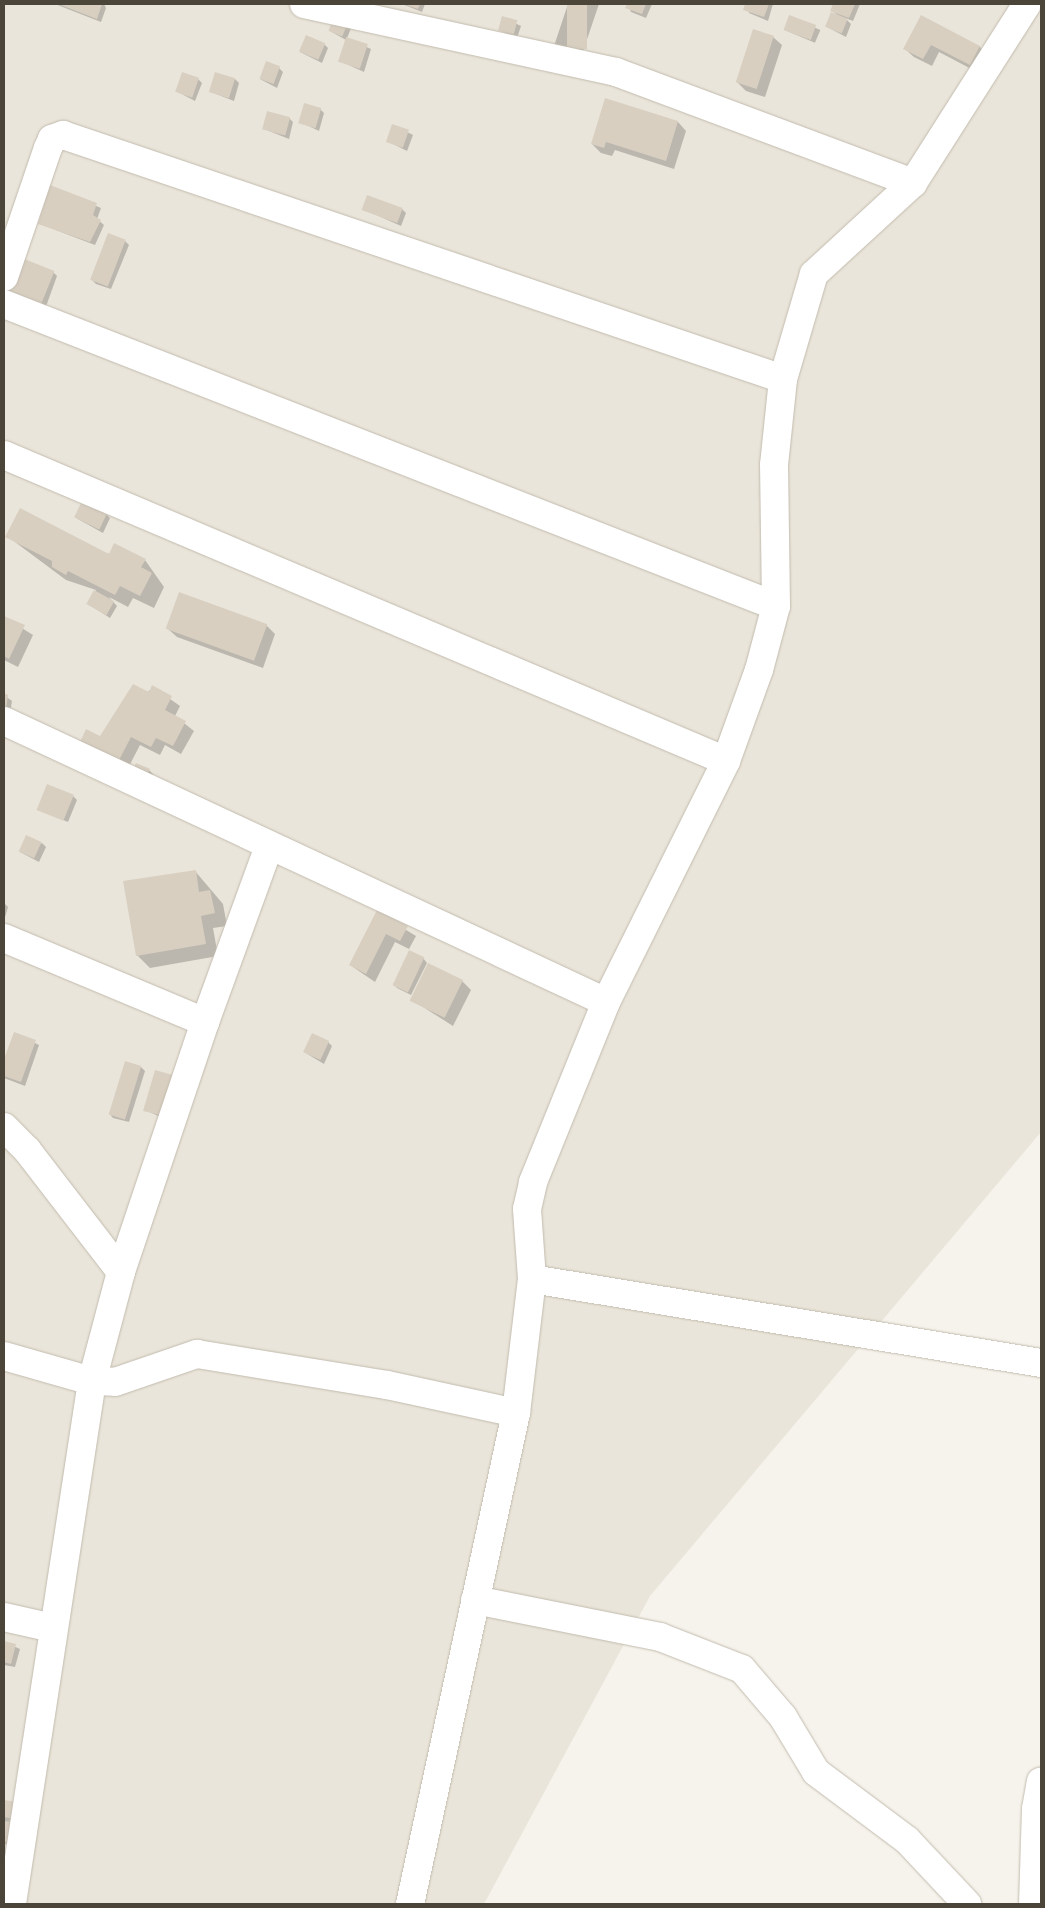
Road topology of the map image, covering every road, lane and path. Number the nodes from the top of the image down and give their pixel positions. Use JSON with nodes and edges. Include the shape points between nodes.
{"nodes":[{"id":1,"x":304,"y":4,"type":"edge"},
{"id":2,"x":1028,"y":4,"type":"edge"},
{"id":3,"x":913,"y":183,"type":"junction"},
{"id":4,"x":4,"y":277,"type":"edge"},
{"id":5,"x":4,"y":304,"type":"edge"},
{"id":6,"x":783,"y":379,"type":"junction"},
{"id":7,"x":4,"y":455,"type":"edge"},
{"id":8,"x":776,"y":606,"type":"junction"},
{"id":9,"x":4,"y":720,"type":"edge"},
{"id":10,"x":726,"y":762,"type":"junction"},
{"id":11,"x":269,"y":846,"type":"junction"},
{"id":12,"x":4,"y":938,"type":"edge"},
{"id":13,"x":606,"y":1002,"type":"junction"},
{"id":14,"x":205,"y":1022,"type":"junction"},
{"id":15,"x":4,"y":1127,"type":"edge"},
{"id":16,"x":121,"y":1272,"type":"junction"},
{"id":17,"x":532,"y":1279,"type":"junction"},
{"id":18,"x":4,"y":1356,"type":"edge"},
{"id":19,"x":1041,"y":1363,"type":"edge"},
{"id":20,"x":92,"y":1381,"type":"junction"},
{"id":21,"x":516,"y":1413,"type":"junction"},
{"id":22,"x":476,"y":1600,"type":"junction"},
{"id":23,"x":4,"y":1617,"type":"edge"},
{"id":24,"x":53,"y":1628,"type":"junction"},
{"id":25,"x":1041,"y":1781,"type":"edge"},
{"id":26,"x":12,"y":1904,"type":"edge"},
{"id":27,"x":410,"y":1904,"type":"edge"},
{"id":28,"x":967,"y":1904,"type":"edge"},
{"id":29,"x":1033,"y":1904,"type":"edge"}],
"edges":[{"from":1,"to":3,"type":"street","via":[[616,72]]},
{"from":2,"to":3,"type":"street"},
{"from":3,"to":6,"type":"street","via":[[814,274]]},
{"from":4,"to":6,"type":"street","via":[[48,148],[52,139],[63,135]]},
{"from":5,"to":8,"type":"street"},
{"from":6,"to":8,"type":"street","via":[[774,465]]},
{"from":7,"to":10,"type":"street"},
{"from":8,"to":10,"type":"street"},
{"from":9,"to":11,"type":"street"},
{"from":10,"to":13,"type":"street"},
{"from":11,"to":13,"type":"street"},
{"from":11,"to":14,"type":"street"},
{"from":12,"to":14,"type":"street"},
{"from":13,"to":17,"type":"street","via":[[532,1182],[527,1209]]},
{"from":14,"to":16,"type":"street"},
{"from":15,"to":16,"type":"street","via":[[27,1150]]},
{"from":16,"to":20,"type":"street"},
{"from":17,"to":19,"type":"street"},
{"from":17,"to":21,"type":"street"},
{"from":18,"to":20,"type":"street"},
{"from":20,"to":21,"type":"street","via":[[131,1379],[197,1354],[387,1385]]},
{"from":20,"to":24,"type":"street"},
{"from":21,"to":22,"type":"street"},
{"from":22,"to":27,"type":"street"},
{"from":22,"to":28,"type":"street","via":[[660,1637],[742,1669],[783,1717],[816,1772],[906,1840]]},
{"from":23,"to":24,"type":"street"},
{"from":24,"to":26,"type":"street"},
{"from":25,"to":29,"type":"street","via":[[1036,1809]]}]}
